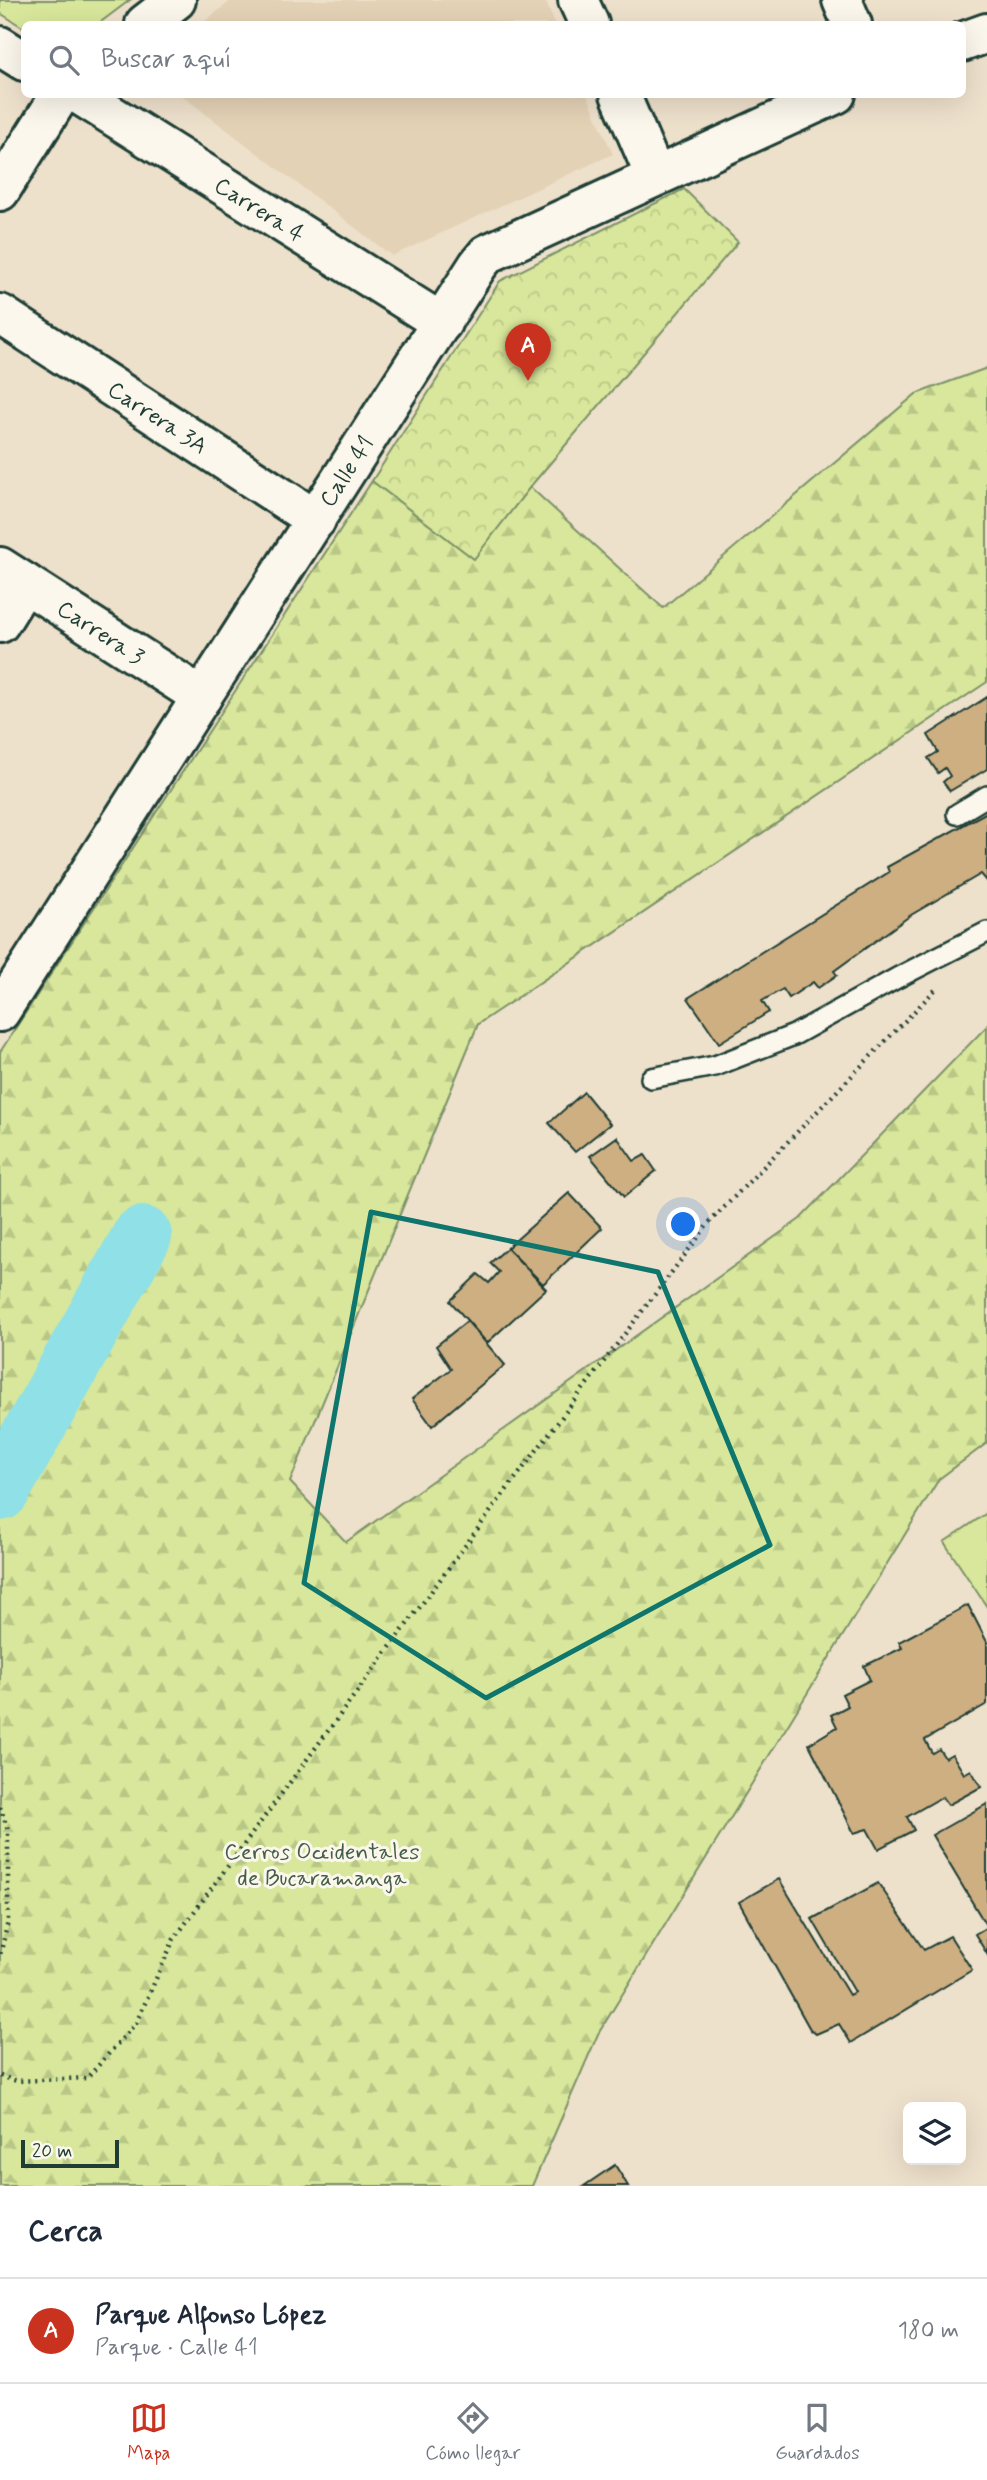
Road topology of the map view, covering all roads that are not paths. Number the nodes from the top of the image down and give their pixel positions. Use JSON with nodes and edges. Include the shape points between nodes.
{"nodes":[{"id":1,"x":176,"y":0,"type":"edge"},
{"id":2,"x":578,"y":0,"type":"edge"},
{"id":3,"x":842,"y":0,"type":"edge"},
{"id":4,"x":149,"y":21,"type":"edge"},
{"id":5,"x":588,"y":21,"type":"edge"},
{"id":6,"x":851,"y":21,"type":"edge"},
{"id":7,"x":987,"y":33,"type":"edge"},
{"id":8,"x":966,"y":41,"type":"edge"},
{"id":9,"x":0,"y":46,"type":"edge"},
{"id":10,"x":21,"y":59,"type":"edge"},
{"id":11,"x":58,"y":98,"type":"edge"},
{"id":12,"x":84,"y":98,"type":"edge"},
{"id":13,"x":622,"y":98,"type":"edge"},
{"id":14,"x":827,"y":98,"type":"edge"},
{"id":15,"x":655,"y":176,"type":"junction"},
{"id":16,"x":0,"y":191,"type":"edge"},
{"id":17,"x":0,"y":314,"type":"edge"},
{"id":18,"x":442,"y":323,"type":"junction"},
{"id":19,"x":316,"y":520,"type":"junction"},
{"id":20,"x":13,"y":575,"type":"edge"},
{"id":21,"x":0,"y":623,"type":"edge"},
{"id":22,"x":202,"y":697,"type":"junction"},
{"id":23,"x":987,"y":796,"type":"edge"},
{"id":24,"x":957,"y":814,"type":"dead end"},
{"id":25,"x":987,"y":932,"type":"edge"},
{"id":26,"x":0,"y":1012,"type":"edge"},
{"id":27,"x":651,"y":1078,"type":"dead end"}],
"edges":[{"from":1,"to":4,"type":"street"},
{"from":2,"to":5,"type":"street"},
{"from":3,"to":6,"type":"street"},
{"from":7,"to":8,"type":"street"},
{"from":9,"to":10,"type":"street"},
{"from":11,"to":16,"type":"street"},
{"from":12,"to":18,"type":"street","name":"Carrera 4"},
{"from":13,"to":15,"type":"street"},
{"from":14,"to":15,"type":"street","name":"Calle 41"},
{"from":15,"to":18,"type":"street","name":"Calle 41","via":[[488,254]]},
{"from":17,"to":19,"type":"street","name":"Carrera 3A"},
{"from":18,"to":19,"type":"street","name":"Calle 41"},
{"from":19,"to":22,"type":"street","name":"Calle 41"},
{"from":20,"to":21,"type":"street"},
{"from":20,"to":22,"type":"street","name":"Carrera 3"},
{"from":22,"to":26,"type":"street","name":"Calle 41"},
{"from":23,"to":24,"type":"lane"},
{"from":25,"to":27,"type":"lane","via":[[794,1035],[715,1066]]}]}
